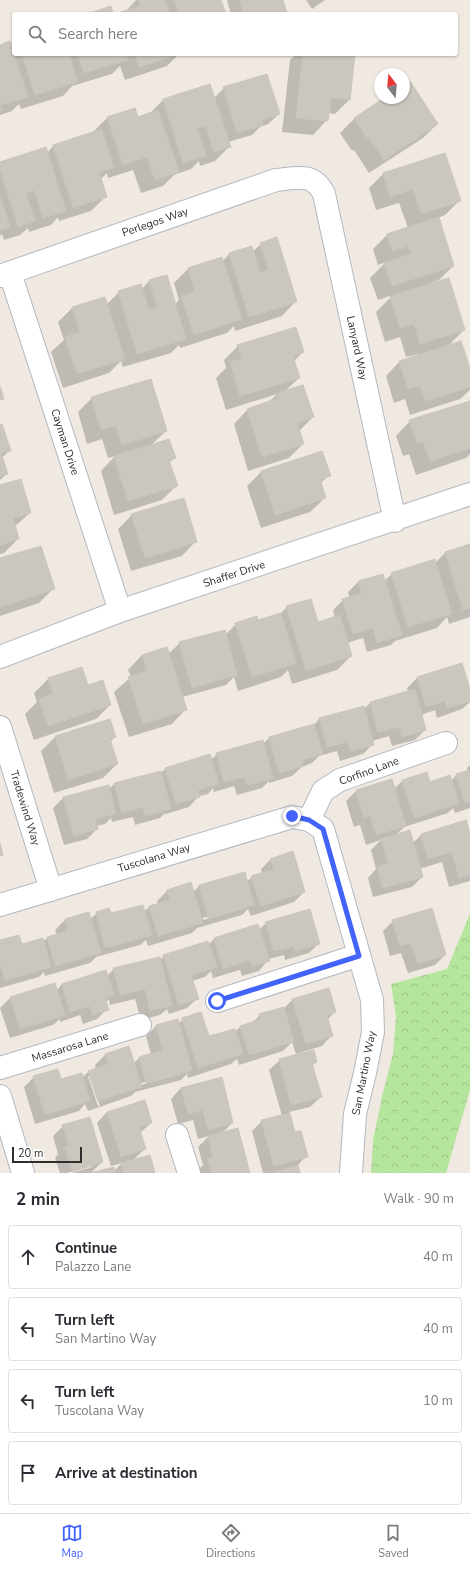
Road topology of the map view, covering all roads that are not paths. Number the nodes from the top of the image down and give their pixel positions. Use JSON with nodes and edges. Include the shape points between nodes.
{"nodes":[{"id":1,"x":312,"y":179,"type":"joint"},
{"id":2,"x":5,"y":275,"type":"edge"},
{"id":3,"x":470,"y":494,"type":"edge"},
{"id":4,"x":395,"y":521,"type":"junction"},
{"id":5,"x":120,"y":611,"type":"junction"},
{"id":6,"x":0,"y":656,"type":"edge"},
{"id":7,"x":0,"y":727,"type":"edge"},
{"id":8,"x":446,"y":743,"type":"dead end"},
{"id":9,"x":309,"y":820,"type":"junction"},
{"id":10,"x":51,"y":890,"type":"junction"},
{"id":11,"x":0,"y":905,"type":"edge"},
{"id":12,"x":359,"y":956,"type":"junction"},
{"id":13,"x":217,"y":1001,"type":"dead end"},
{"id":14,"x":140,"y":1026,"type":"dead end"},
{"id":15,"x":0,"y":1068,"type":"edge"},
{"id":16,"x":0,"y":1096,"type":"edge"},
{"id":17,"x":177,"y":1135,"type":"dead end"},
{"id":18,"x":23,"y":1173,"type":"edge"},
{"id":19,"x":189,"y":1173,"type":"edge"},
{"id":20,"x":351,"y":1173,"type":"edge"}],
"edges":[{"from":1,"to":2,"type":"street","name":"Perlegos Way","via":[[276,180]]},
{"from":1,"to":4,"type":"street","name":"Lanyard Way","via":[[320,185],[324,194]]},
{"from":2,"to":5,"type":"street","name":"Cayman Drive"},
{"from":3,"to":4,"type":"street","name":"Shaffer Drive"},
{"from":4,"to":5,"type":"street","name":"Shaffer Drive"},
{"from":5,"to":6,"type":"street","name":"Shaffer Drive"},
{"from":7,"to":10,"type":"street","name":"Tradewind Way"},
{"from":8,"to":9,"type":"street","name":"Corfino Lane","via":[[340,780],[323,791]]},
{"from":9,"to":10,"type":"street","name":"Tuscolana Way","via":[[292,816]]},
{"from":9,"to":12,"type":"street","name":"San Martino Way","via":[[323,829]]},
{"from":10,"to":11,"type":"street","name":"Tuscolana Way"},
{"from":12,"to":13,"type":"street"},
{"from":12,"to":20,"type":"street","name":"San Martino Way","via":[[372,1000],[373,1032],[355,1114]]},
{"from":14,"to":15,"type":"street","name":"Massarosa Lane"},
{"from":16,"to":18,"type":"street"},
{"from":17,"to":19,"type":"street"}]}
